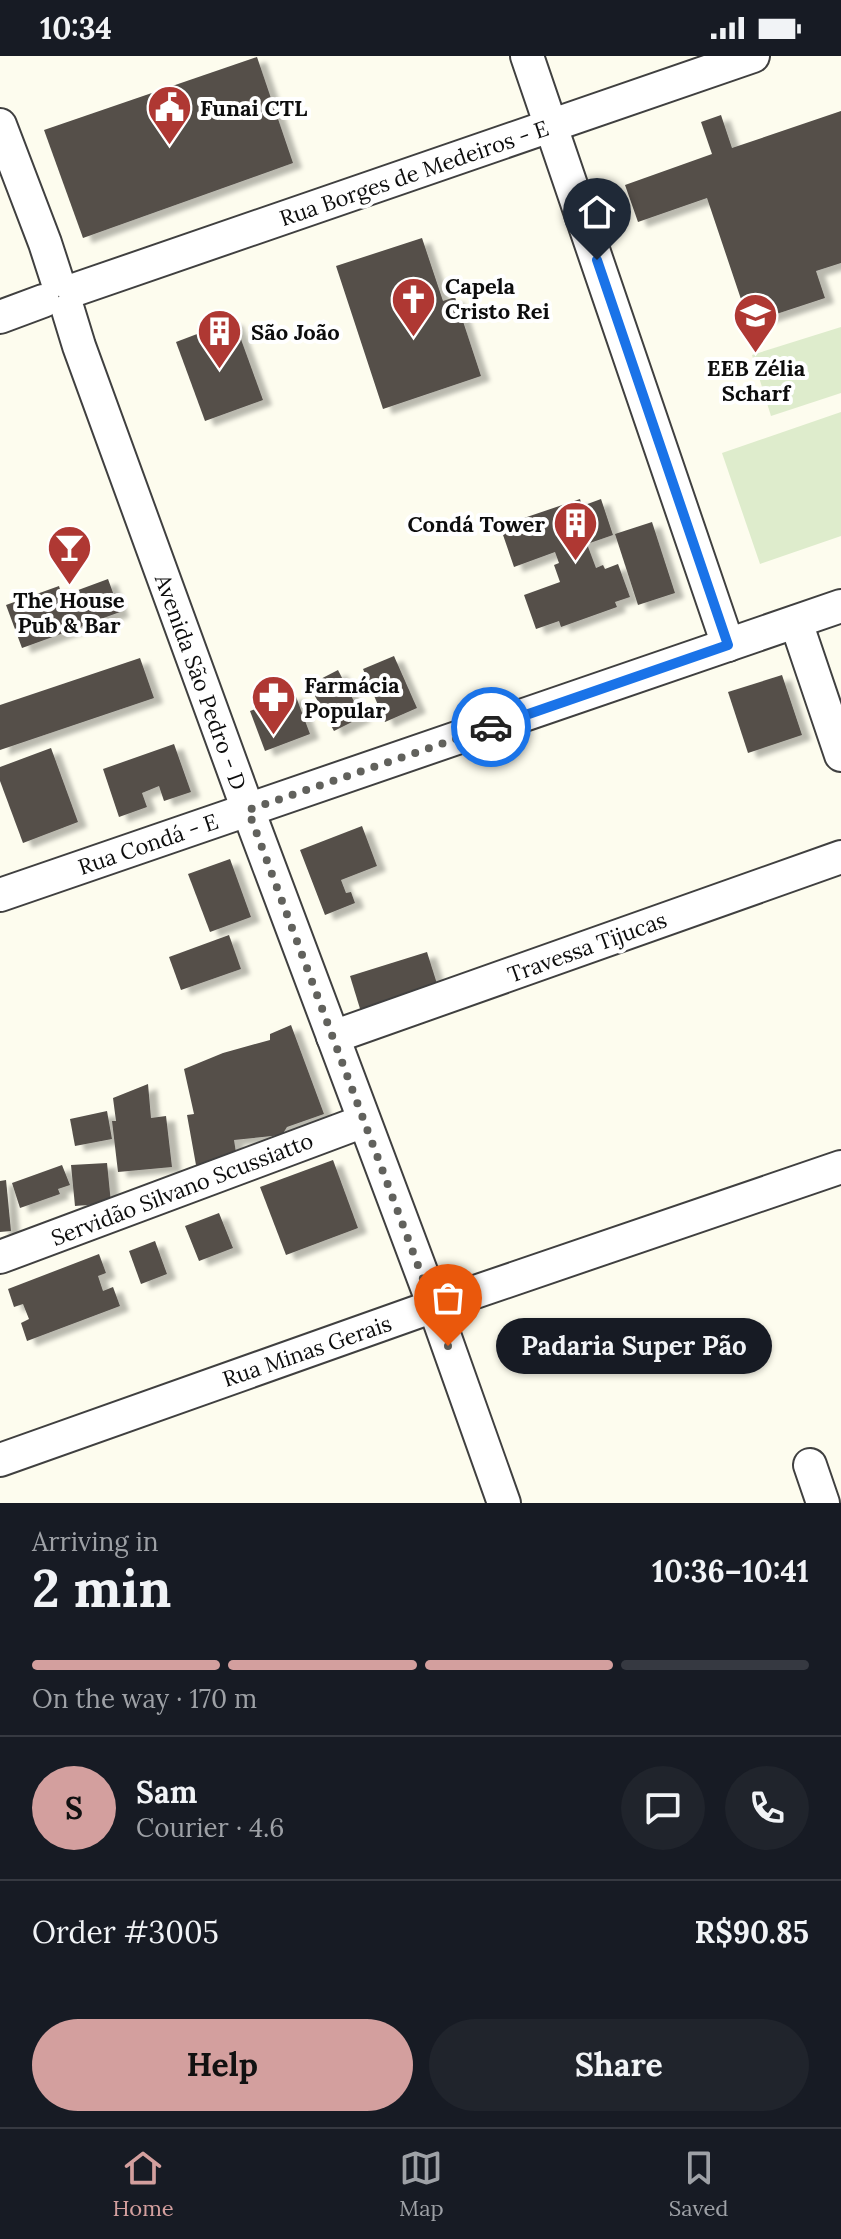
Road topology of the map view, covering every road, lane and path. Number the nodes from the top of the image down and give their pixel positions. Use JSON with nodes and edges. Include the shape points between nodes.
{"nodes":[{"id":1,"x":527,"y":56,"type":"edge"},
{"id":2,"x":753,"y":56,"type":"edge"},
{"id":3,"x":0,"y":125,"type":"edge"},
{"id":4,"x":551,"y":126,"type":"junction"},
{"id":5,"x":60,"y":295,"type":"junction"},
{"id":6,"x":0,"y":317,"type":"edge"},
{"id":7,"x":841,"y":606,"type":"edge"},
{"id":8,"x":796,"y":622,"type":"junction"},
{"id":9,"x":728,"y":645,"type":"junction"},
{"id":10,"x":841,"y":755,"type":"edge"},
{"id":11,"x":248,"y":810,"type":"junction"},
{"id":12,"x":841,"y":857,"type":"edge"},
{"id":13,"x":0,"y":895,"type":"edge"},
{"id":14,"x":333,"y":1037,"type":"junction"},
{"id":15,"x":364,"y":1121,"type":"junction"},
{"id":16,"x":841,"y":1167,"type":"edge"},
{"id":17,"x":0,"y":1257,"type":"edge"},
{"id":18,"x":434,"y":1306,"type":"junction"},
{"id":19,"x":0,"y":1460,"type":"edge"},
{"id":20,"x":810,"y":1465,"type":"dead end"},
{"id":21,"x":504,"y":1503,"type":"edge"},
{"id":22,"x":823,"y":1503,"type":"edge"}],
"edges":[{"from":1,"to":4,"type":"street"},
{"from":2,"to":4,"type":"street","name":"Rua Borges de Medeiros - E"},
{"from":3,"to":5,"type":"street","name":"Avenida São Pedro - D"},
{"from":4,"to":5,"type":"street","name":"Rua Borges de Medeiros - E"},
{"from":4,"to":9,"type":"street"},
{"from":5,"to":6,"type":"street","name":"Rua Borges de Medeiros - E"},
{"from":5,"to":11,"type":"street","name":"Avenida São Pedro - D"},
{"from":7,"to":8,"type":"street","name":"Rua Condá - E"},
{"from":8,"to":9,"type":"street","name":"Rua Condá - E"},
{"from":8,"to":10,"type":"street"},
{"from":9,"to":11,"type":"street","name":"Rua Condá - E"},
{"from":11,"to":13,"type":"street","name":"Rua Condá - E"},
{"from":11,"to":14,"type":"street","name":"Avenida São Pedro - D"},
{"from":12,"to":14,"type":"street","name":"Travessa Tijucas"},
{"from":14,"to":15,"type":"street","name":"Avenida São Pedro - D"},
{"from":15,"to":17,"type":"street","name":"Servidão Silvano Scussiatto"},
{"from":15,"to":18,"type":"street","name":"Avenida São Pedro - D"},
{"from":16,"to":18,"type":"street","name":"Rua Minas Gerais"},
{"from":18,"to":19,"type":"street","name":"Rua Minas Gerais"},
{"from":18,"to":21,"type":"street","name":"Avenida São Pedro - D"},
{"from":20,"to":22,"type":"street"}]}
